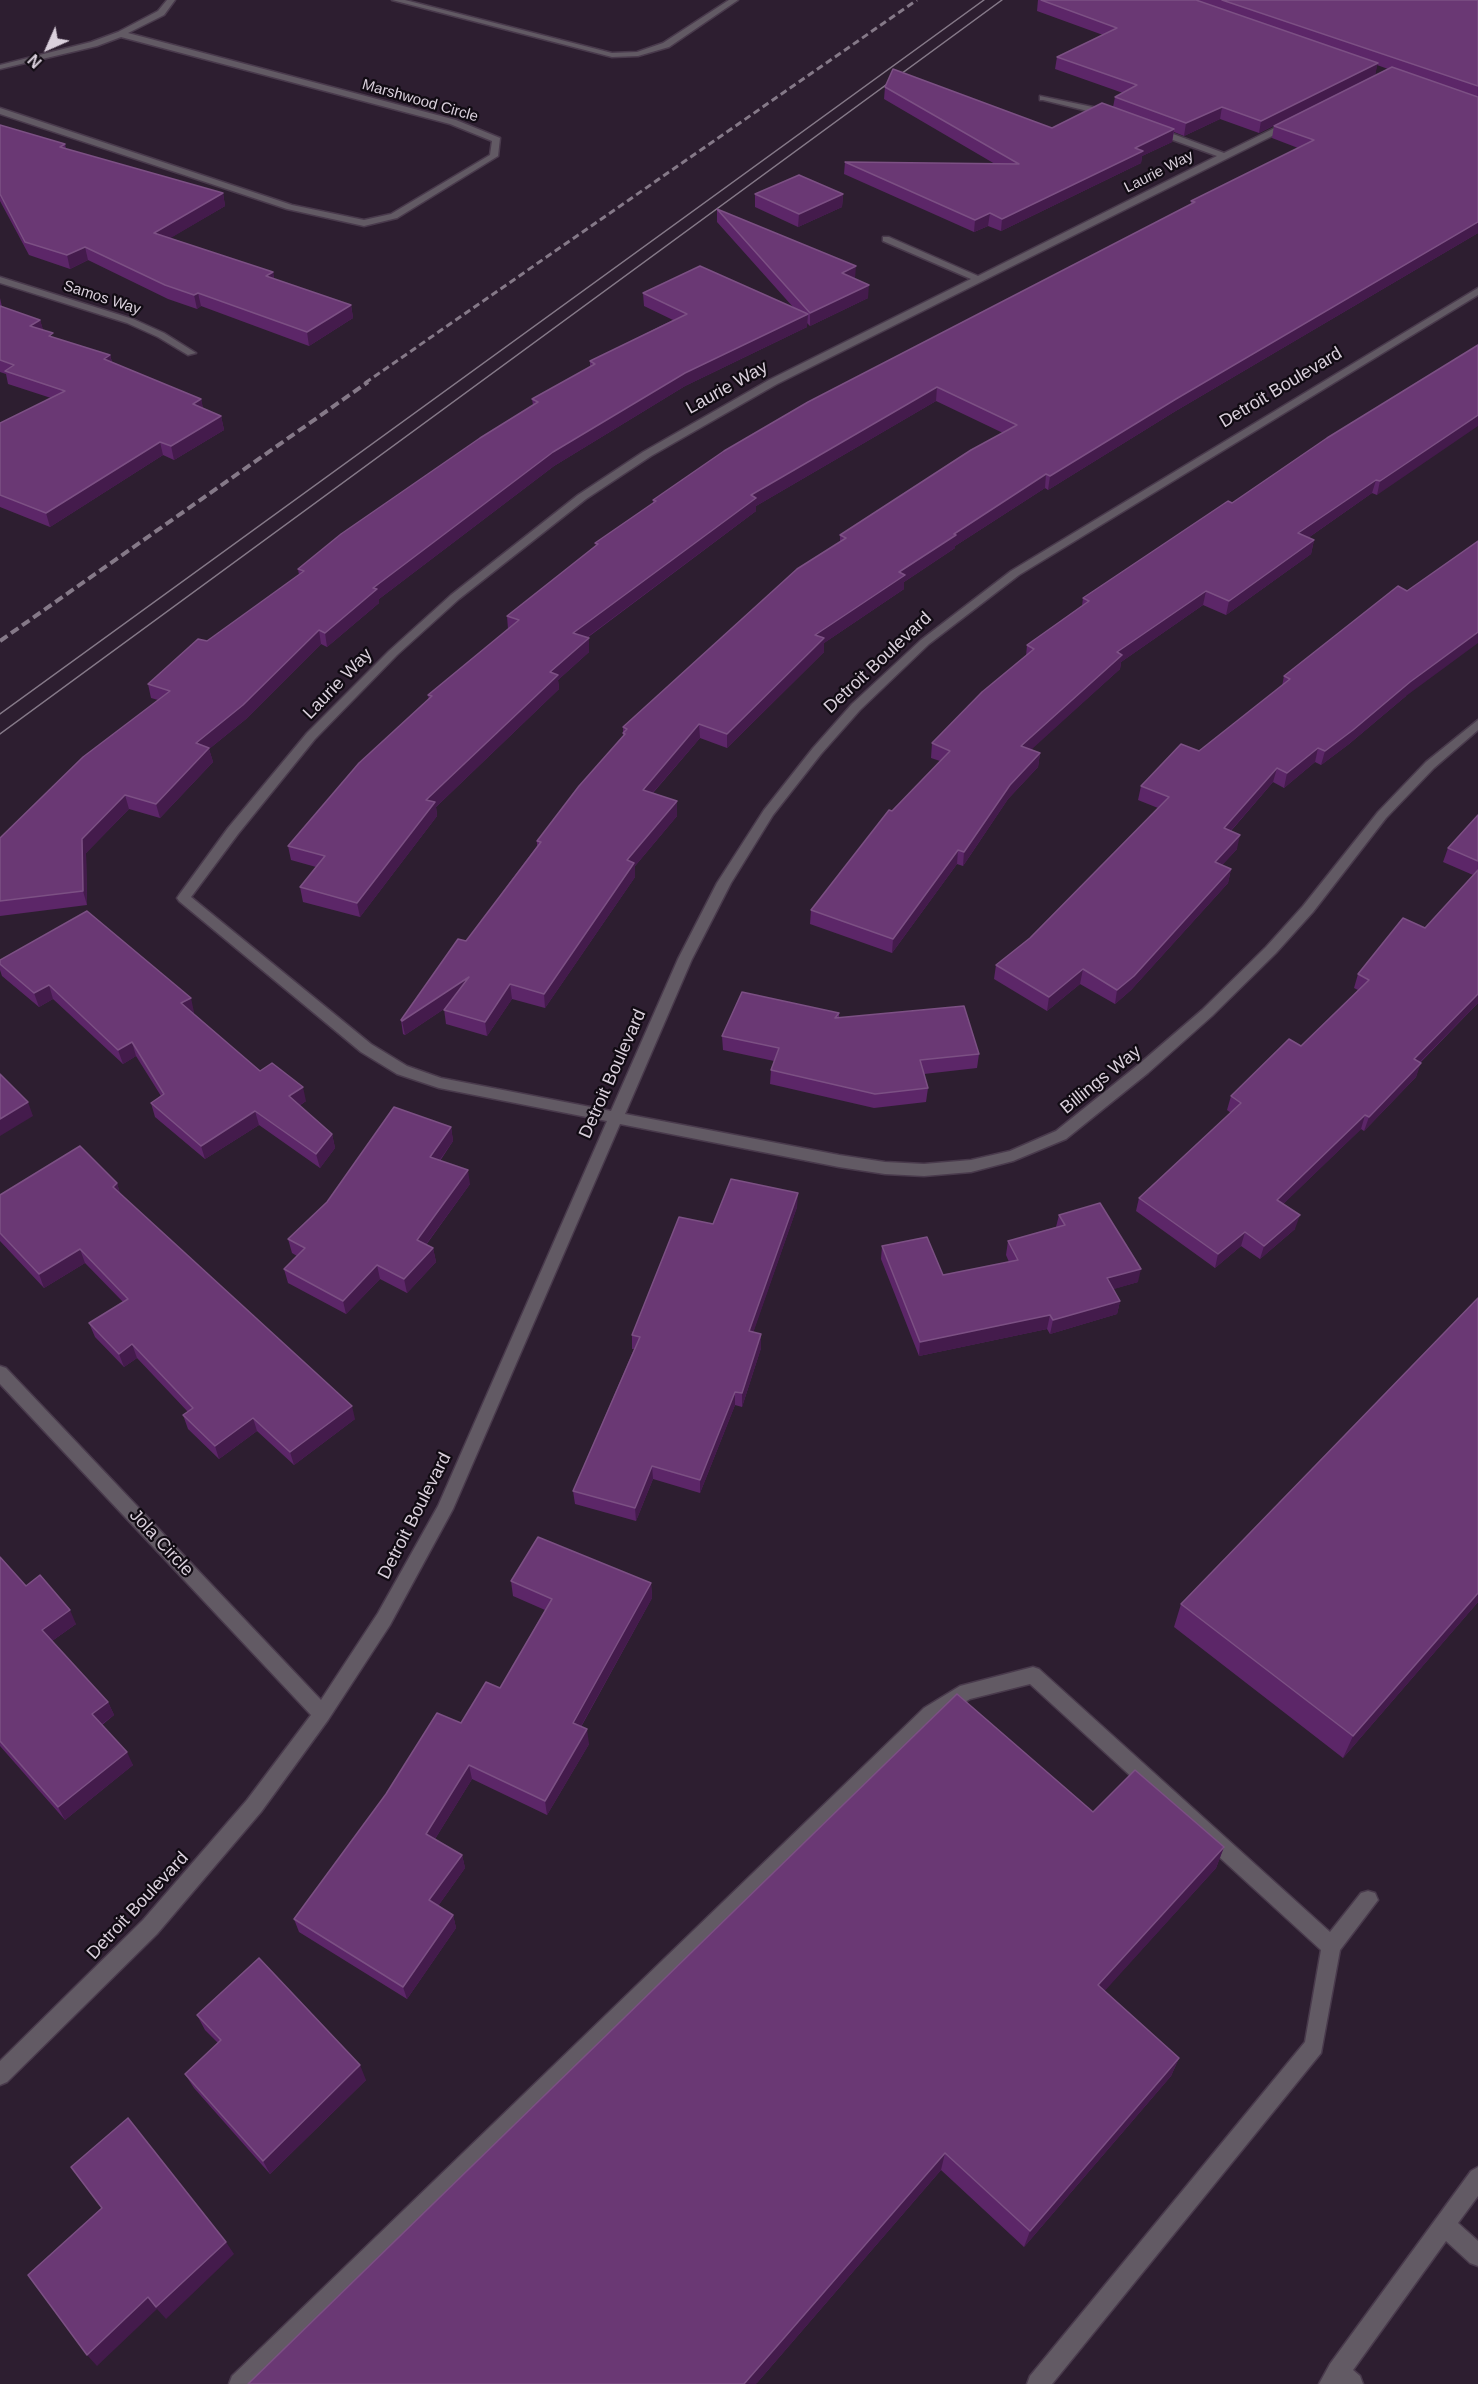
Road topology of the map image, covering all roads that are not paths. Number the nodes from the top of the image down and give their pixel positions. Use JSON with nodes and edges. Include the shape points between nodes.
{"nodes":[{"id":1,"x":171,"y":0,"type":"edge"},
{"id":2,"x":396,"y":0,"type":"edge"},
{"id":3,"x":734,"y":0,"type":"edge"},
{"id":4,"x":121,"y":34,"type":"junction"},
{"id":5,"x":0,"y":66,"type":"edge"},
{"id":6,"x":1043,"y":98,"type":"dead end"},
{"id":7,"x":0,"y":111,"type":"edge"},
{"id":8,"x":1306,"y":115,"type":"edge"},
{"id":9,"x":1117,"y":116,"type":"edge"},
{"id":10,"x":1149,"y":128,"type":"edge"},
{"id":11,"x":1224,"y":156,"type":"junction"},
{"id":12,"x":886,"y":239,"type":"dead end"},
{"id":13,"x":978,"y":279,"type":"junction"},
{"id":14,"x":0,"y":280,"type":"edge"},
{"id":15,"x":1478,"y":291,"type":"edge"},
{"id":16,"x":191,"y":353,"type":"dead end"},
{"id":17,"x":1478,"y":724,"type":"edge"},
{"id":18,"x":615,"y":1118,"type":"junction"},
{"id":19,"x":0,"y":1373,"type":"edge"},
{"id":20,"x":322,"y":1714,"type":"junction"},
{"id":21,"x":1368,"y":1900,"type":"dead end"},
{"id":22,"x":1330,"y":1946,"type":"junction"},
{"id":23,"x":0,"y":2075,"type":"edge"},
{"id":24,"x":1478,"y":2178,"type":"edge"},
{"id":25,"x":1444,"y":2225,"type":"junction"},
{"id":26,"x":1478,"y":2254,"type":"edge"},
{"id":27,"x":1340,"y":2380,"type":"edge"},
{"id":28,"x":240,"y":2384,"type":"edge"},
{"id":29,"x":1038,"y":2384,"type":"edge"}],
"edges":[{"from":1,"to":4,"type":"street","via":[[161,14]]},
{"from":2,"to":3,"type":"street","via":[[612,55],[638,54],[666,45]]},
{"from":4,"to":5,"type":"street"},
{"from":4,"to":7,"type":"street","name":"Marshwood Circle","via":[[453,122],[497,140],[494,156],[394,216],[364,223],[290,207]]},
{"from":6,"to":9,"type":"street"},
{"from":8,"to":11,"type":"street","name":"Laurie Way"},
{"from":10,"to":11,"type":"street","name":"Laurie Way"},
{"from":11,"to":13,"type":"street","name":"Laurie Way"},
{"from":12,"to":13,"type":"street"},
{"from":13,"to":18,"type":"street","name":"Laurie Way","via":[[714,415],[582,497],[518,545],[393,653],[311,736],[184,898],[366,1048],[402,1070],[439,1083]]},
{"from":14,"to":16,"type":"street","name":"Samos Way","via":[[130,321]]},
{"from":15,"to":18,"type":"street","name":"Detroit Boulevard","via":[[1015,573],[925,642],[856,707],[768,813],[724,883],[685,959]]},
{"from":17,"to":18,"type":"street","name":"Billings Way","via":[[1430,765],[1382,815],[1308,909],[1223,998],[1061,1135],[1013,1156],[971,1166],[915,1170],[839,1161]]},
{"from":18,"to":20,"type":"street","name":"Detroit Boulevard","via":[[444,1509],[384,1620]]},
{"from":19,"to":20,"type":"street","name":"Jola Circle"},
{"from":20,"to":23,"type":"street","name":"Detroit Boulevard","via":[[254,1806],[150,1927]]},
{"from":21,"to":22,"type":"street"},
{"from":22,"to":28,"type":"street","via":[[1033,1675],[966,1692],[930,1714]]},
{"from":22,"to":29,"type":"street","via":[[1314,2046]]},
{"from":24,"to":25,"type":"street"},
{"from":25,"to":26,"type":"street"},
{"from":25,"to":27,"type":"street"}]}
